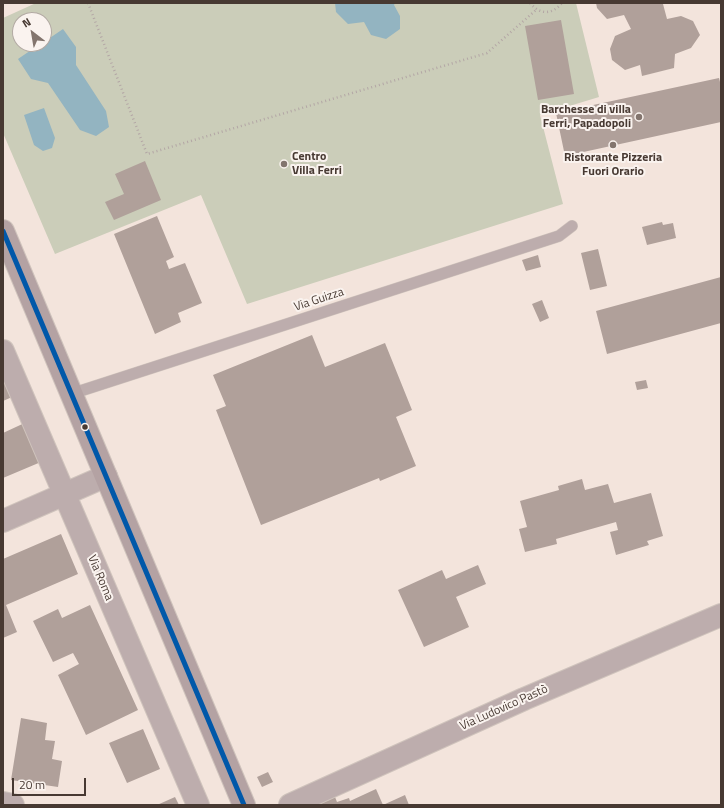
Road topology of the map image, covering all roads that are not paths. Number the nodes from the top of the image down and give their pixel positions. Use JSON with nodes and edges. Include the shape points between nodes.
{"nodes":[{"id":1,"x":572,"y":226,"type":"dead end"},
{"id":2,"x":3,"y":231,"type":"edge"},
{"id":3,"x":3,"y":351,"type":"edge"},
{"id":4,"x":72,"y":394,"type":"junction"},
{"id":5,"x":106,"y":476,"type":"junction"},
{"id":6,"x":65,"y":494,"type":"junction"},
{"id":7,"x":3,"y":521,"type":"edge"},
{"id":8,"x":721,"y":615,"type":"edge"},
{"id":9,"x":3,"y":803,"type":"edge"},
{"id":10,"x":13,"y":805,"type":"edge"},
{"id":11,"x":198,"y":805,"type":"edge"},
{"id":12,"x":244,"y":805,"type":"edge"},
{"id":13,"x":290,"y":805,"type":"edge"}],
"edges":[{"from":1,"to":4,"type":"lane","name":"Via Guizza","via":[[559,236]]},
{"from":2,"to":4,"type":"main road"},
{"from":3,"to":6,"type":"street","name":"Via Roma"},
{"from":4,"to":5,"type":"main road"},
{"from":5,"to":6,"type":"street"},
{"from":5,"to":12,"type":"main road"},
{"from":6,"to":7,"type":"street"},
{"from":6,"to":11,"type":"street","name":"Via Roma"},
{"from":8,"to":13,"type":"street","name":"Via Ludovico Pastò","via":[[524,699]]},
{"from":9,"to":10,"type":"street"}]}
